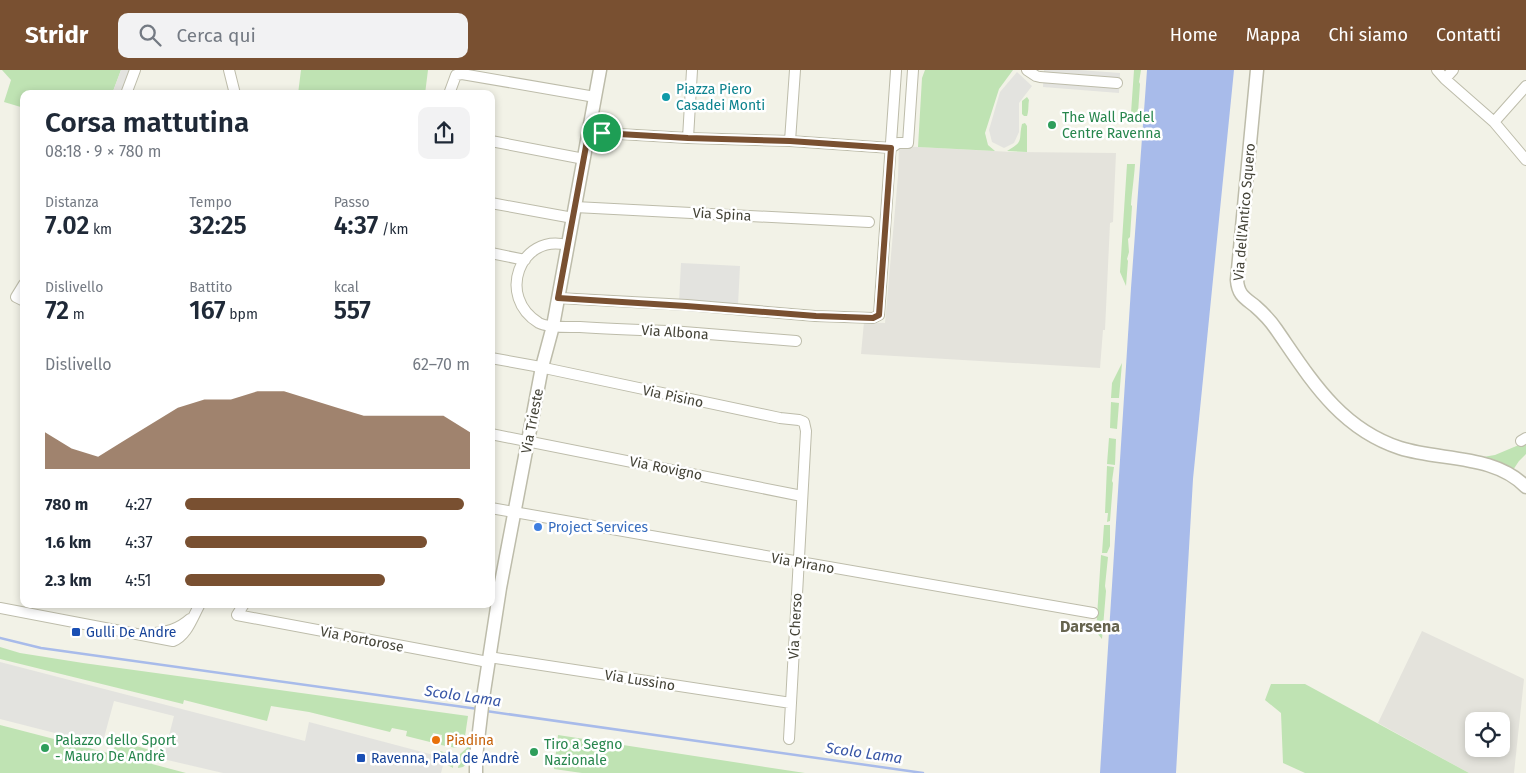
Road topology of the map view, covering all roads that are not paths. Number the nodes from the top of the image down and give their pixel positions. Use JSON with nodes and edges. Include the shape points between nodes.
{"nodes":[{"id":1,"x":135,"y":70,"type":"edge"},
{"id":2,"x":229,"y":70,"type":"edge"},
{"id":3,"x":600,"y":70,"type":"edge"},
{"id":4,"x":692,"y":70,"type":"edge"},
{"id":5,"x":795,"y":70,"type":"edge"},
{"id":6,"x":896,"y":70,"type":"edge"},
{"id":7,"x":913,"y":70,"type":"edge"},
{"id":8,"x":1027,"y":70,"type":"edge"},
{"id":9,"x":1257,"y":70,"type":"edge"},
{"id":10,"x":1438,"y":70,"type":"edge"},
{"id":11,"x":1453,"y":70,"type":"edge"},
{"id":12,"x":1445,"y":79,"type":"junction"},
{"id":13,"x":1117,"y":83,"type":"dead end"},
{"id":14,"x":1526,"y":86,"type":"edge"},
{"id":15,"x":128,"y":90,"type":"edge"},
{"id":16,"x":234,"y":90,"type":"edge"},
{"id":17,"x":450,"y":90,"type":"edge"},
{"id":18,"x":595,"y":97,"type":"junction"},
{"id":19,"x":1494,"y":122,"type":"junction"},
{"id":20,"x":589,"y":130,"type":"junction"},
{"id":21,"x":688,"y":138,"type":"junction"},
{"id":22,"x":790,"y":141,"type":"junction"},
{"id":23,"x":495,"y":142,"type":"edge"},
{"id":24,"x":891,"y":148,"type":"junction"},
{"id":25,"x":584,"y":159,"type":"junction"},
{"id":26,"x":1526,"y":160,"type":"edge"},
{"id":27,"x":495,"y":203,"type":"edge"},
{"id":28,"x":574,"y":212,"type":"junction"},
{"id":29,"x":869,"y":222,"type":"dead end"},
{"id":30,"x":567,"y":245,"type":"junction"},
{"id":31,"x":495,"y":254,"type":"edge"},
{"id":32,"x":525,"y":260,"type":"junction"},
{"id":33,"x":558,"y":298,"type":"junction"},
{"id":34,"x":553,"y":326,"type":"junction"},
{"id":35,"x":796,"y":341,"type":"dead end"},
{"id":36,"x":495,"y":359,"type":"edge"},
{"id":37,"x":542,"y":368,"type":"junction"},
{"id":38,"x":804,"y":422,"type":"joint"},
{"id":39,"x":495,"y":435,"type":"edge"},
{"id":40,"x":529,"y":441,"type":"junction"},
{"id":41,"x":1474,"y":456,"type":"dead end"},
{"id":42,"x":1458,"y":459,"type":"junction"},
{"id":43,"x":1526,"y":487,"type":"edge"},
{"id":44,"x":802,"y":496,"type":"junction"},
{"id":45,"x":495,"y":509,"type":"edge"},
{"id":46,"x":515,"y":512,"type":"junction"},
{"id":47,"x":798,"y":562,"type":"junction"},
{"id":48,"x":496,"y":587,"type":"edge"},
{"id":49,"x":0,"y":608,"type":"edge"},
{"id":50,"x":198,"y":608,"type":"edge"},
{"id":51,"x":241,"y":608,"type":"edge"},
{"id":52,"x":494,"y":608,"type":"edge"},
{"id":53,"x":1093,"y":613,"type":"dead end"},
{"id":54,"x":488,"y":659,"type":"junction"},
{"id":55,"x":791,"y":703,"type":"junction"},
{"id":56,"x":789,"y":739,"type":"dead end"},
{"id":57,"x":476,"y":773,"type":"edge"}],
"edges":[{"from":1,"to":15,"type":"street"},
{"from":2,"to":16,"type":"street"},
{"from":3,"to":18,"type":"street","name":"Via Trieste"},
{"from":4,"to":21,"type":"street"},
{"from":5,"to":22,"type":"street"},
{"from":6,"to":7,"type":"street","via":[[905,73]]},
{"from":6,"to":24,"type":"street"},
{"from":7,"to":24,"type":"street","via":[[908,143],[898,143]]},
{"from":8,"to":13,"type":"street","via":[[1040,77]]},
{"from":9,"to":42,"type":"street","name":"Via dell'Antico Squero","via":[[1238,289],[1268,319],[1333,407],[1345,417],[1370,434],[1401,448]]},
{"from":10,"to":12,"type":"street"},
{"from":11,"to":12,"type":"street"},
{"from":12,"to":19,"type":"street"},
{"from":14,"to":19,"type":"street"},
{"from":17,"to":18,"type":"street","via":[[456,75],[462,74]]},
{"from":18,"to":20,"type":"street","name":"Via Trieste"},
{"from":19,"to":26,"type":"street"},
{"from":20,"to":21,"type":"street"},
{"from":20,"to":25,"type":"street","name":"Via Trieste"},
{"from":21,"to":22,"type":"street"},
{"from":22,"to":24,"type":"street"},
{"from":23,"to":25,"type":"street"},
{"from":24,"to":33,"type":"street","via":[[879,315],[873,318]]},
{"from":25,"to":28,"type":"street","name":"Via Trieste"},
{"from":27,"to":28,"type":"street","name":"Via Spina"},
{"from":28,"to":29,"type":"street","name":"Via Spina"},
{"from":28,"to":30,"type":"street","name":"Via Trieste"},
{"from":30,"to":32,"type":"street","via":[[556,242],[538,247]]},
{"from":30,"to":33,"type":"street","name":"Via Trieste"},
{"from":31,"to":32,"type":"street"},
{"from":32,"to":34,"type":"street","via":[[516,284],[518,300],[532,318]]},
{"from":33,"to":34,"type":"street","name":"Via Trieste"},
{"from":34,"to":35,"type":"street","name":"Via Albona"},
{"from":34,"to":37,"type":"street","name":"Via Trieste"},
{"from":36,"to":37,"type":"street","name":"Via Pisino"},
{"from":37,"to":38,"type":"street","name":"Via Pisino"},
{"from":37,"to":40,"type":"street","name":"Via Trieste"},
{"from":38,"to":44,"type":"street","name":"Via Cherso"},
{"from":39,"to":40,"type":"street","name":"Via Rovigno"},
{"from":40,"to":44,"type":"street","name":"Via Rovigno"},
{"from":40,"to":46,"type":"street","name":"Via Trieste"},
{"from":41,"to":42,"type":"street"},
{"from":42,"to":43,"type":"street","name":"Via dell'Antico Squero","via":[[1513,475]]},
{"from":44,"to":47,"type":"street","name":"Via Cherso"},
{"from":45,"to":46,"type":"street","name":"Via Pirano"},
{"from":46,"to":47,"type":"street","name":"Via Pirano"},
{"from":46,"to":48,"type":"street","name":"Via Trieste"},
{"from":47,"to":53,"type":"street","name":"Via Pirano"},
{"from":47,"to":55,"type":"street","name":"Via Cherso"},
{"from":49,"to":50,"type":"street","via":[[173,641],[185,632]]},
{"from":51,"to":54,"type":"street","name":"Via Portorose","via":[[237,615]]},
{"from":52,"to":54,"type":"street","name":"Via Trieste"},
{"from":54,"to":55,"type":"street","name":"Via Lussino"},
{"from":54,"to":57,"type":"street","name":"Via Trieste"},
{"from":55,"to":56,"type":"street","name":"Via Cherso"}]}
